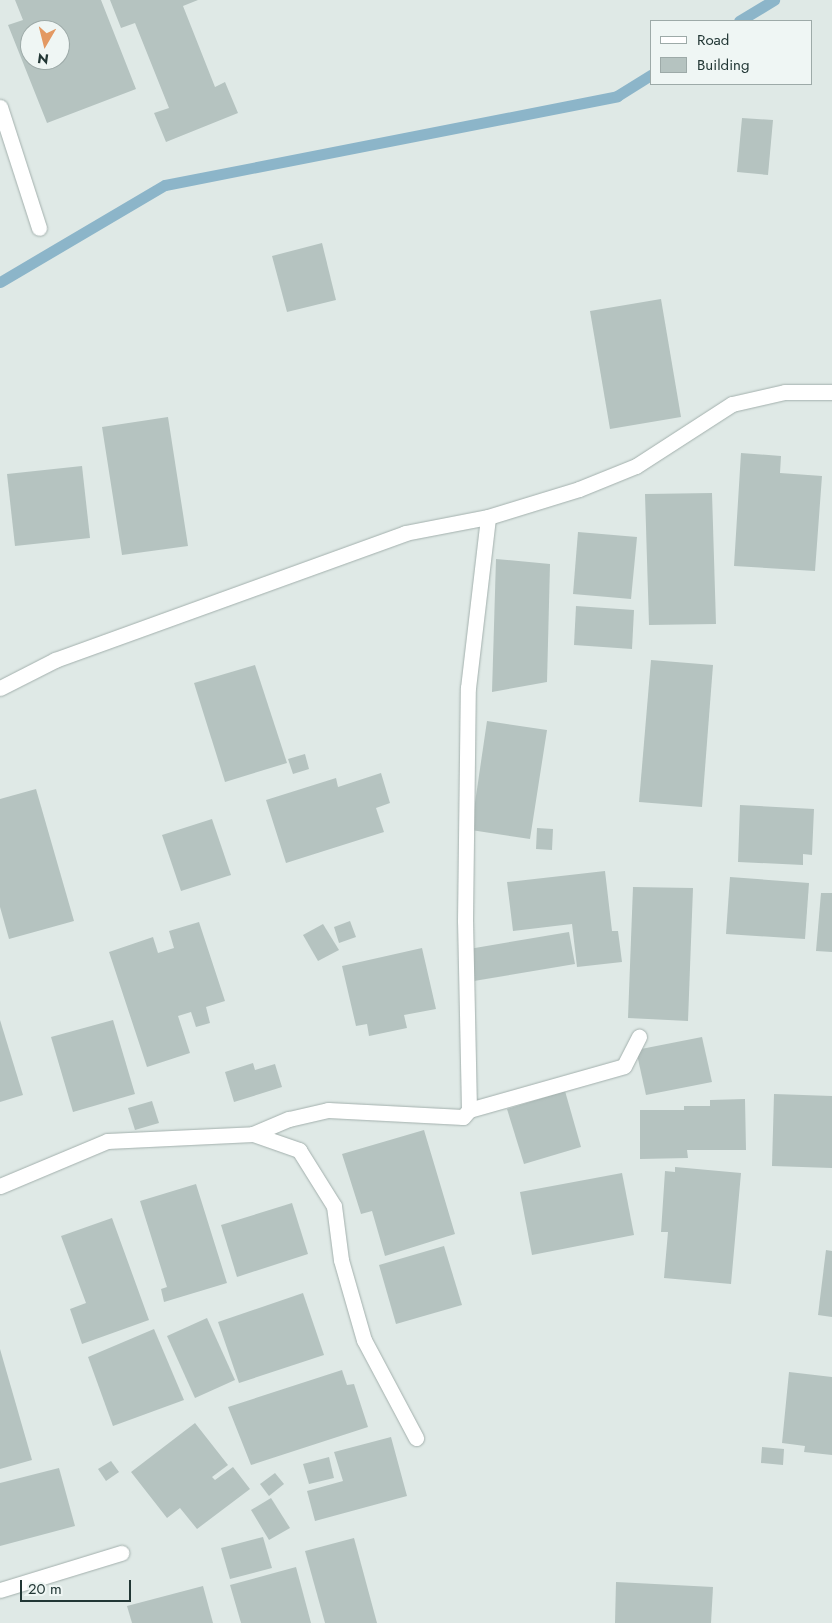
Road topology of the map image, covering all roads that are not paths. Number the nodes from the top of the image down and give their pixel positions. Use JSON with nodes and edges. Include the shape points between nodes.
{"nodes":[{"id":1,"x":0,"y":107,"type":"edge"},
{"id":2,"x":39,"y":228,"type":"dead end"},
{"id":3,"x":832,"y":392,"type":"edge"},
{"id":4,"x":488,"y":517,"type":"junction"},
{"id":5,"x":0,"y":688,"type":"edge"},
{"id":6,"x":639,"y":1037,"type":"dead end"},
{"id":7,"x":469,"y":1110,"type":"junction"},
{"id":8,"x":253,"y":1134,"type":"junction"},
{"id":9,"x":0,"y":1186,"type":"edge"},
{"id":10,"x":416,"y":1438,"type":"dead end"},
{"id":11,"x":121,"y":1553,"type":"dead end"},
{"id":12,"x":0,"y":1590,"type":"edge"}],
"edges":[{"from":1,"to":2,"type":"street"},
{"from":3,"to":4,"type":"street","via":[[785,392],[732,404],[636,466],[580,489]]},
{"from":4,"to":5,"type":"street","via":[[405,533],[55,660]]},
{"from":4,"to":7,"type":"street","via":[[468,688],[465,921]]},
{"from":6,"to":7,"type":"street","via":[[624,1066]]},
{"from":7,"to":8,"type":"street","via":[[463,1117],[328,1110],[289,1119]]},
{"from":8,"to":9,"type":"street","via":[[107,1141]]},
{"from":8,"to":10,"type":"street","via":[[299,1150],[334,1206],[341,1260],[364,1340]]},
{"from":11,"to":12,"type":"street"}]}
